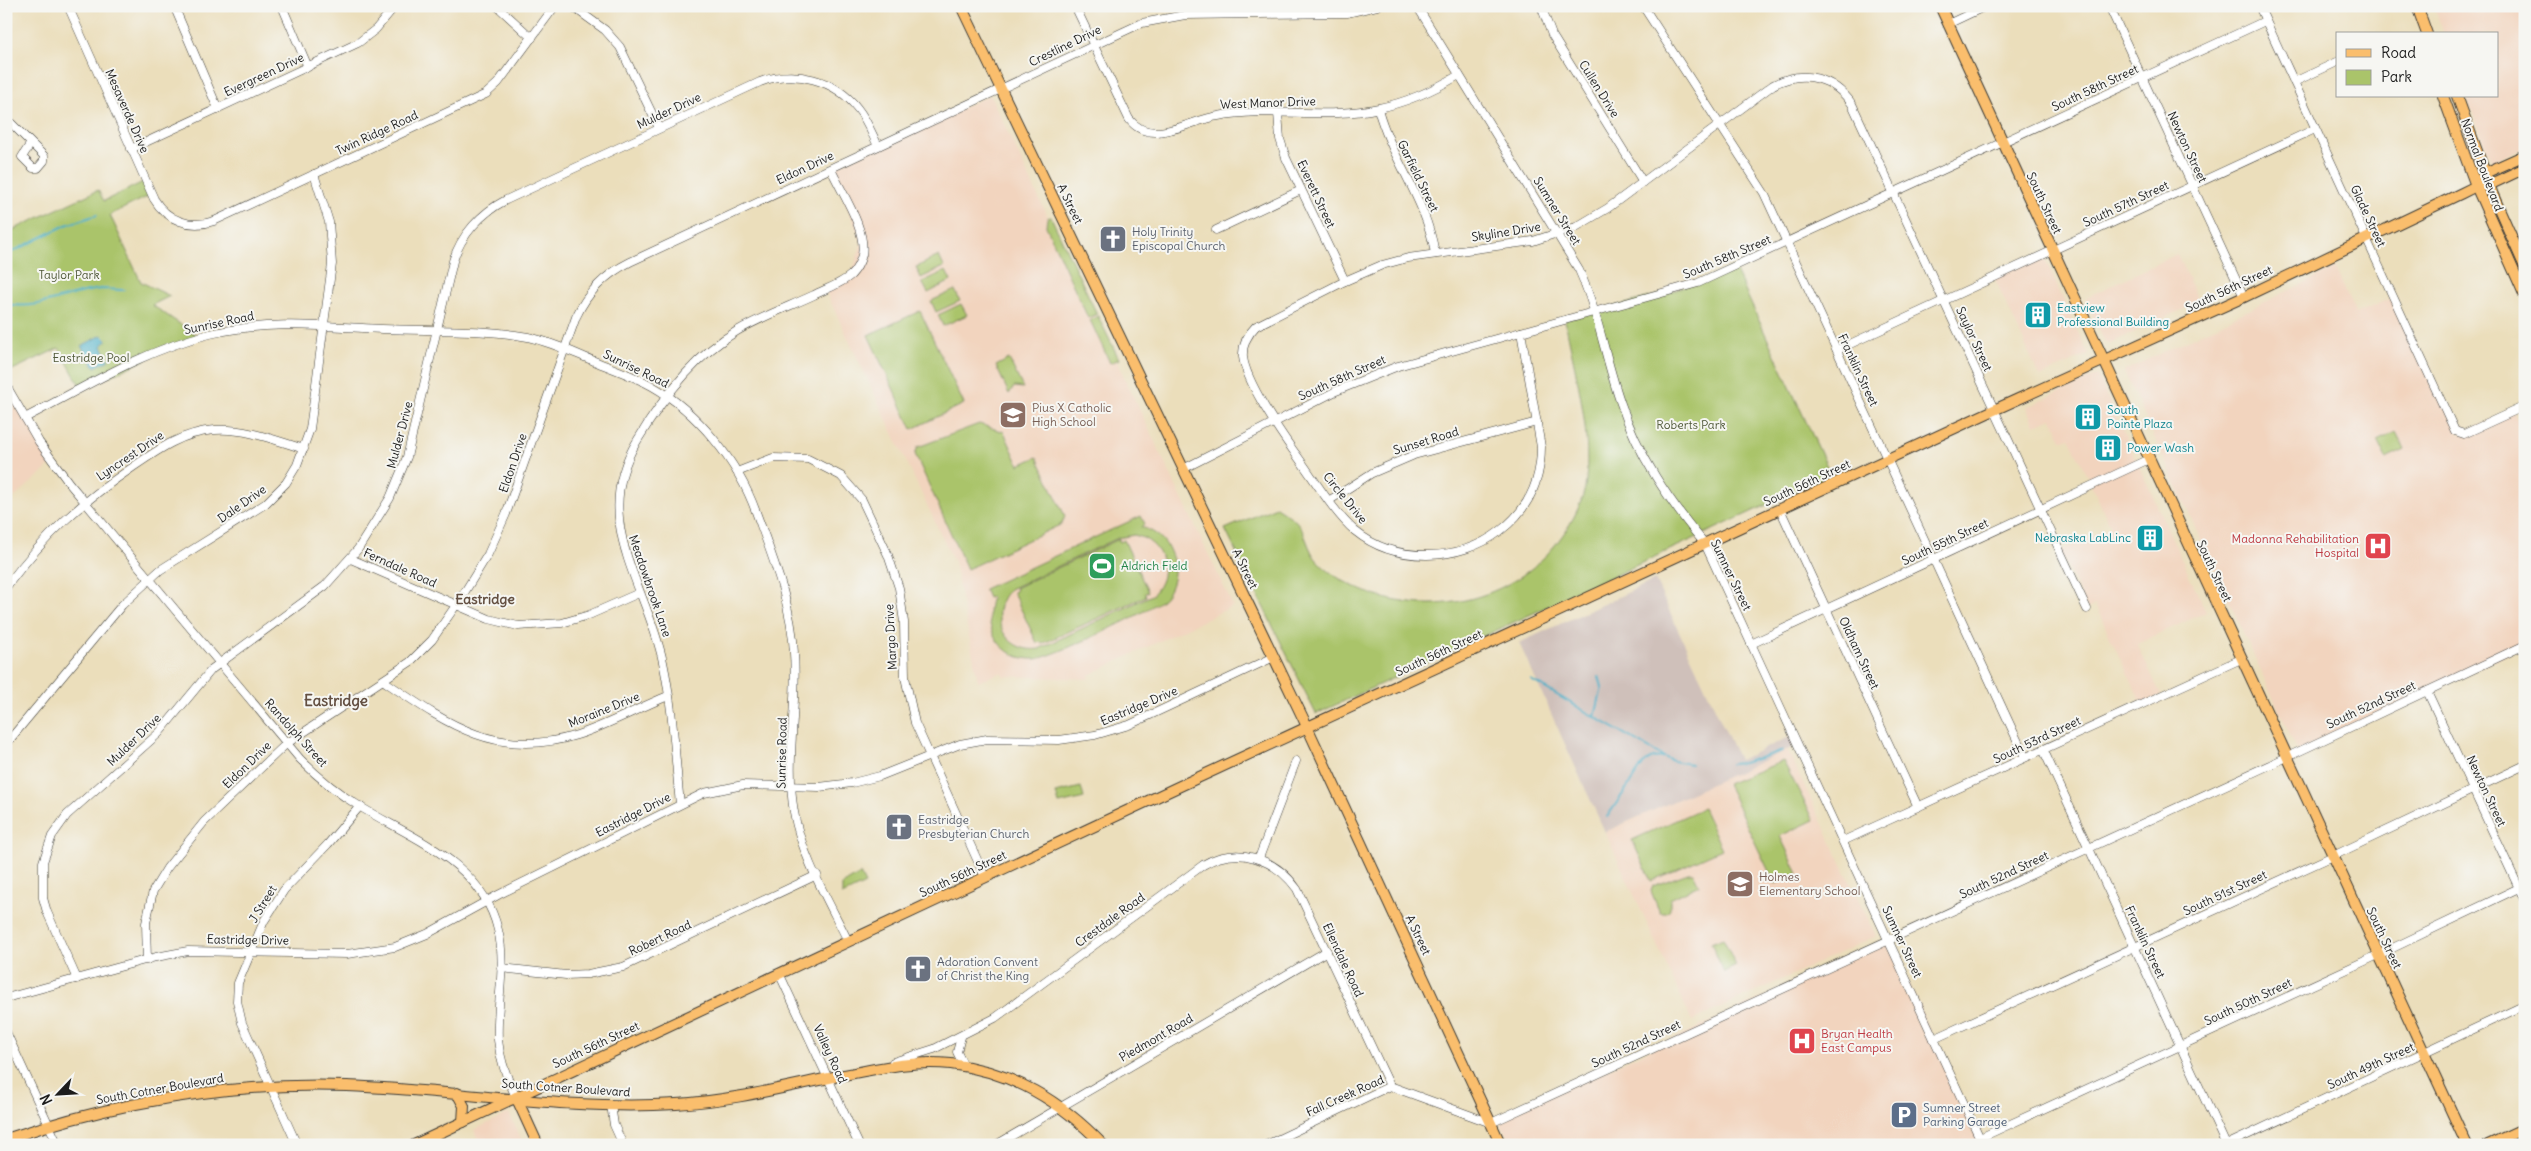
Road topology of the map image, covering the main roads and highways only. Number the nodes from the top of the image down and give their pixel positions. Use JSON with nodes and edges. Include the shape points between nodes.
{"nodes":[{"id":1,"x":962,"y":6,"type":"edge"},
{"id":2,"x":1940,"y":6,"type":"edge"},
{"id":3,"x":2417,"y":6,"type":"edge"},
{"id":4,"x":2426,"y":32,"type":"edge"},
{"id":5,"x":2444,"y":98,"type":"edge"},
{"id":6,"x":2457,"y":98,"type":"edge"},
{"id":7,"x":2525,"y":155,"type":"edge"},
{"id":8,"x":2525,"y":168,"type":"edge"},
{"id":9,"x":2485,"y":174,"type":"junction"},
{"id":10,"x":2489,"y":185,"type":"junction"},
{"id":11,"x":2476,"y":186,"type":"junction"},
{"id":12,"x":2525,"y":266,"type":"edge"},
{"id":13,"x":2525,"y":296,"type":"edge"},
{"id":14,"x":2102,"y":360,"type":"junction"},
{"id":15,"x":1308,"y":728,"type":"junction"},
{"id":16,"x":456,"y":1093,"type":"junction"},
{"id":17,"x":516,"y":1097,"type":"junction"},
{"id":18,"x":463,"y":1122,"type":"junction"},
{"id":19,"x":2525,"y":1128,"type":"edge"},
{"id":20,"x":6,"y":1139,"type":"edge"},
{"id":21,"x":414,"y":1145,"type":"edge"},
{"id":22,"x":538,"y":1145,"type":"edge"},
{"id":23,"x":1103,"y":1145,"type":"edge"},
{"id":24,"x":1501,"y":1145,"type":"edge"},
{"id":25,"x":2467,"y":1145,"type":"edge"},
{"id":26,"x":2488,"y":1145,"type":"edge"}],
"edges":[{"from":1,"to":15,"type":"main road","name":"A Street"},
{"from":2,"to":14,"type":"main road","name":"South Street"},
{"from":3,"to":4,"type":"main road"},
{"from":5,"to":11,"type":"main road","name":"Normal Boulevard"},
{"from":6,"to":9,"type":"main road","name":"Normal Boulevard"},
{"from":7,"to":9,"type":"main road","name":"South 56th Street"},
{"from":8,"to":10,"type":"main road","name":"South 56th Street"},
{"from":9,"to":10,"type":"main road","name":"Normal Boulevard"},
{"from":9,"to":11,"type":"main road","name":"South 56th Street"},
{"from":10,"to":11,"type":"main road","name":"South 56th Street"},
{"from":10,"to":12,"type":"main road","name":"Normal Boulevard"},
{"from":11,"to":13,"type":"main road","name":"Normal Boulevard"},
{"from":11,"to":14,"type":"main road","name":"South 56th Street","via":[[2244,297]]},
{"from":14,"to":15,"type":"main road","name":"South 56th Street"},
{"from":14,"to":25,"type":"main road","name":"South Street"},
{"from":15,"to":17,"type":"main road","name":"South 56th Street"},
{"from":15,"to":24,"type":"main road","name":"A Street"},
{"from":16,"to":17,"type":"main road","name":"South Cotner Boulevard"},
{"from":16,"to":18,"type":"main road","via":[[464,1106]]},
{"from":16,"to":20,"type":"main road","name":"South Cotner Boulevard","via":[[350,1086],[271,1086],[166,1098],[95,1112]]},
{"from":17,"to":18,"type":"main road","name":"South 56th Street"},
{"from":17,"to":22,"type":"main road","name":"Randolph Street"},
{"from":17,"to":23,"type":"main road","name":"South Cotner Boulevard","via":[[611,1105],[665,1105],[722,1100],[887,1066],[922,1063],[964,1066],[1014,1080],[1062,1107]]},
{"from":18,"to":21,"type":"main road","name":"South 56th Street"},
{"from":19,"to":26,"type":"main road"}]}
